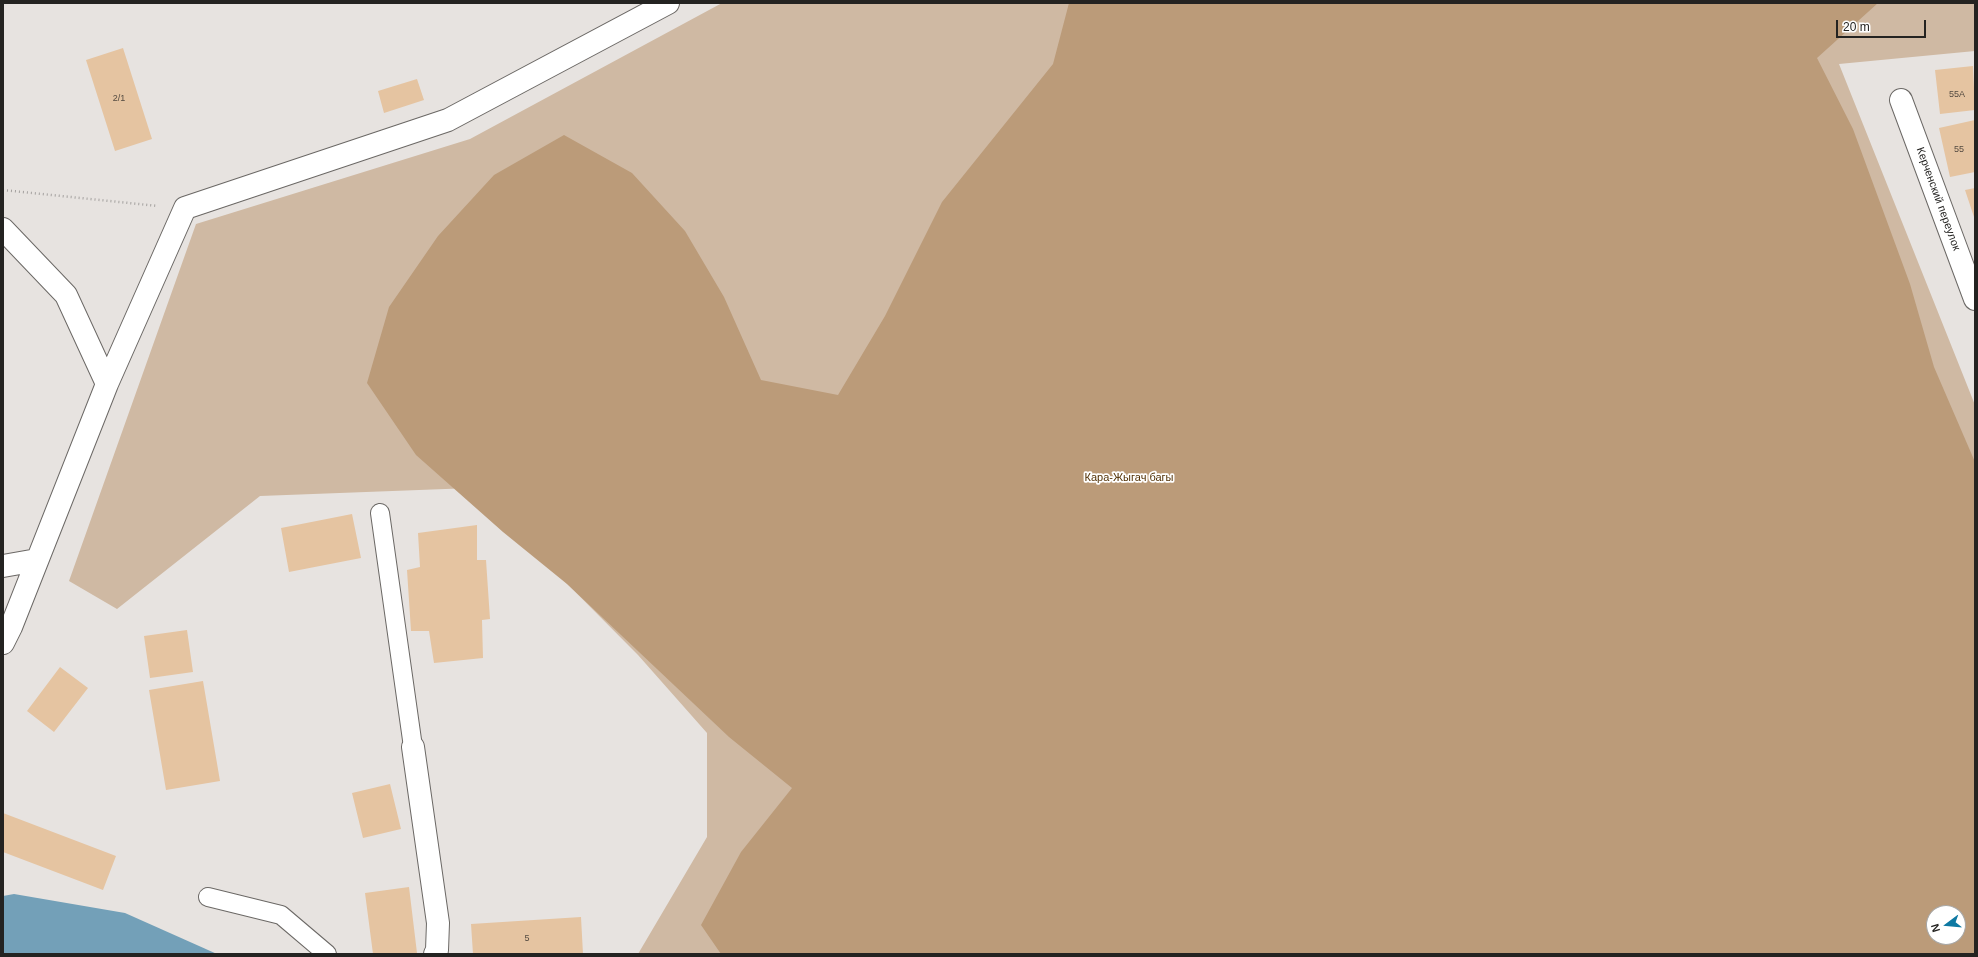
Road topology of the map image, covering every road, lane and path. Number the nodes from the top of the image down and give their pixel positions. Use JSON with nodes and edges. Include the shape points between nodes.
{"nodes":[{"id":1,"x":668,"y":3,"type":"edge"},
{"id":2,"x":1901,"y":100,"type":"dead end"},
{"id":3,"x":3,"y":190,"type":"edge"},
{"id":4,"x":185,"y":208,"type":"junction"},
{"id":5,"x":3,"y":229,"type":"edge"},
{"id":6,"x":12,"y":252,"type":"edge"},
{"id":7,"x":1975,"y":299,"type":"edge"},
{"id":8,"x":107,"y":384,"type":"junction"},
{"id":9,"x":380,"y":513,"type":"dead end"},
{"id":10,"x":38,"y":560,"type":"junction"},
{"id":11,"x":3,"y":566,"type":"edge"},
{"id":12,"x":3,"y":643,"type":"edge"},
{"id":13,"x":413,"y":748,"type":"joint"},
{"id":14,"x":208,"y":897,"type":"dead end"},
{"id":15,"x":328,"y":954,"type":"edge"},
{"id":16,"x":435,"y":954,"type":"edge"}],
"edges":[{"from":1,"to":4,"type":"street","via":[[448,120]]},
{"from":2,"to":7,"type":"street","name":"Керченский переулок"},
{"from":3,"to":4,"type":"path"},
{"from":4,"to":8,"type":"street"},
{"from":5,"to":6,"type":"street"},
{"from":6,"to":8,"type":"street","via":[[66,295]]},
{"from":8,"to":10,"type":"street"},
{"from":9,"to":13,"type":"lane"},
{"from":10,"to":11,"type":"street"},
{"from":10,"to":12,"type":"street"},
{"from":13,"to":16,"type":"street","via":[[438,923]]},
{"from":14,"to":15,"type":"lane","via":[[280,915]]}]}
